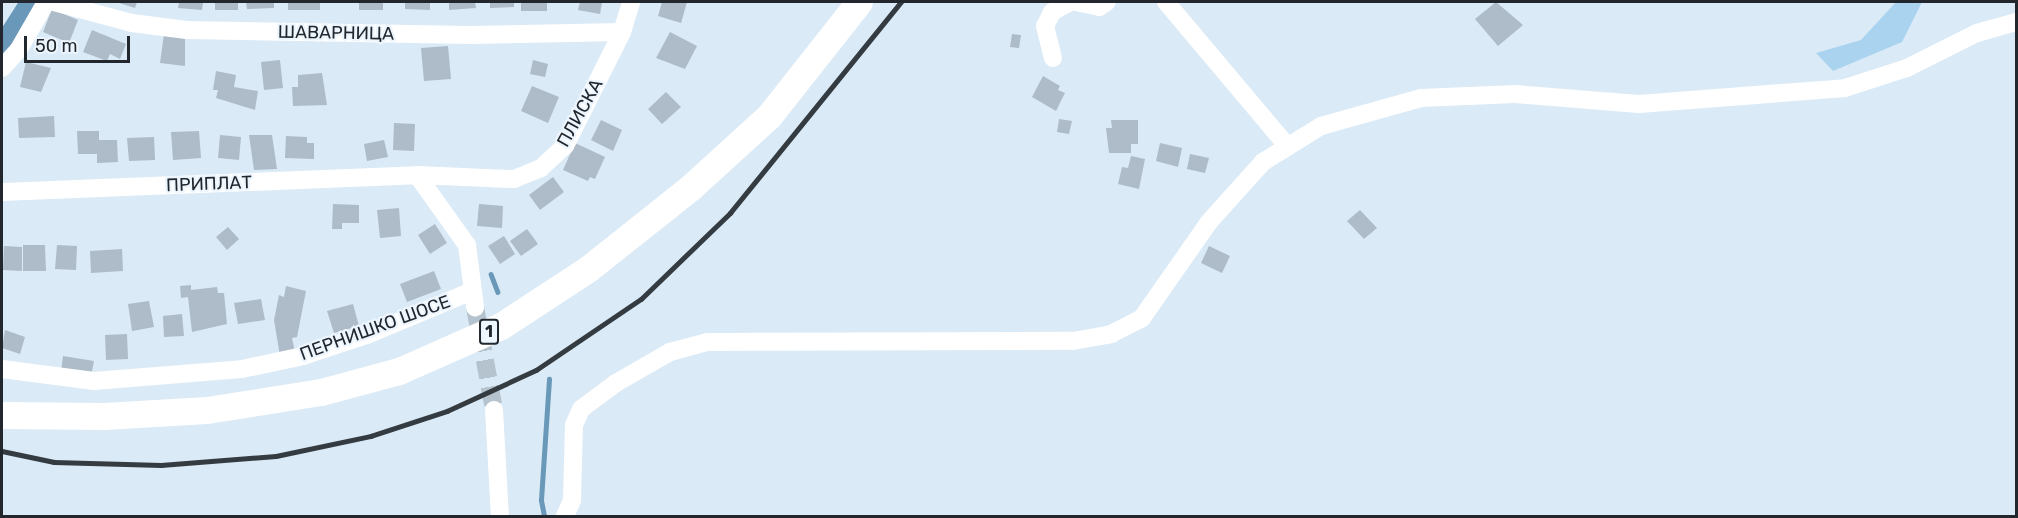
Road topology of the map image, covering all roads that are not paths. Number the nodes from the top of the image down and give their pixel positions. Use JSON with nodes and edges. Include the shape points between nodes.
{"nodes":[{"id":1,"x":46,"y":2,"type":"edge"},
{"id":2,"x":54,"y":2,"type":"edge"},
{"id":3,"x":630,"y":2,"type":"edge"},
{"id":4,"x":859,"y":2,"type":"edge"},
{"id":5,"x":1070,"y":2,"type":"edge"},
{"id":6,"x":1077,"y":2,"type":"edge"},
{"id":7,"x":1107,"y":2,"type":"edge"},
{"id":8,"x":1166,"y":2,"type":"edge"},
{"id":9,"x":2016,"y":22,"type":"edge"},
{"id":10,"x":622,"y":32,"type":"junction"},
{"id":11,"x":1053,"y":58,"type":"dead end"},
{"id":12,"x":2,"y":68,"type":"edge"},
{"id":13,"x":1288,"y":147,"type":"junction"},
{"id":14,"x":417,"y":175,"type":"junction"},
{"id":15,"x":2,"y":192,"type":"edge"},
{"id":16,"x":2,"y":369,"type":"edge"},
{"id":17,"x":494,"y":410,"type":"tunnel mouth"},
{"id":18,"x":2,"y":415,"type":"edge"},
{"id":19,"x":500,"y":516,"type":"edge"},
{"id":20,"x":566,"y":516,"type":"edge"}],
"edges":[{"from":1,"to":12,"type":"street","via":[[19,49]]},
{"from":2,"to":10,"type":"street","name":"ШАВАРНИЦА","via":[[132,23],[188,30],[470,35]]},
{"from":3,"to":10,"type":"street","name":"ПЛИСКА"},
{"from":4,"to":18,"type":"highway","number":"1","via":[[769,116],[708,172],[588,269],[501,326],[399,371],[321,392],[207,410],[104,416]]},
{"from":5,"to":11,"type":"street","via":[[1052,12],[1045,27]]},
{"from":6,"to":7,"type":"street","via":[[1099,7]]},
{"from":8,"to":13,"type":"street"},
{"from":9,"to":13,"type":"street","via":[[1977,33],[1907,68],[1845,88],[1639,104],[1515,94],[1421,98],[1321,126]]},
{"from":10,"to":14,"type":"street","name":"ПЛИСКА","via":[[565,146],[541,168],[514,179]]},
{"from":13,"to":20,"type":"street","via":[[1263,162],[1209,222],[1143,318],[1111,334],[1073,341],[708,342],[670,352],[616,383],[581,409],[574,426],[572,500]]},
{"from":14,"to":15,"type":"street","name":"ПРИПЛАТ"},
{"from":14,"to":16,"type":"street","name":"ПЕРНИШКО ШОСЕ","via":[[467,244],[474,299],[303,356],[242,369],[94,381]]},
{"from":17,"to":19,"type":"street"}]}
